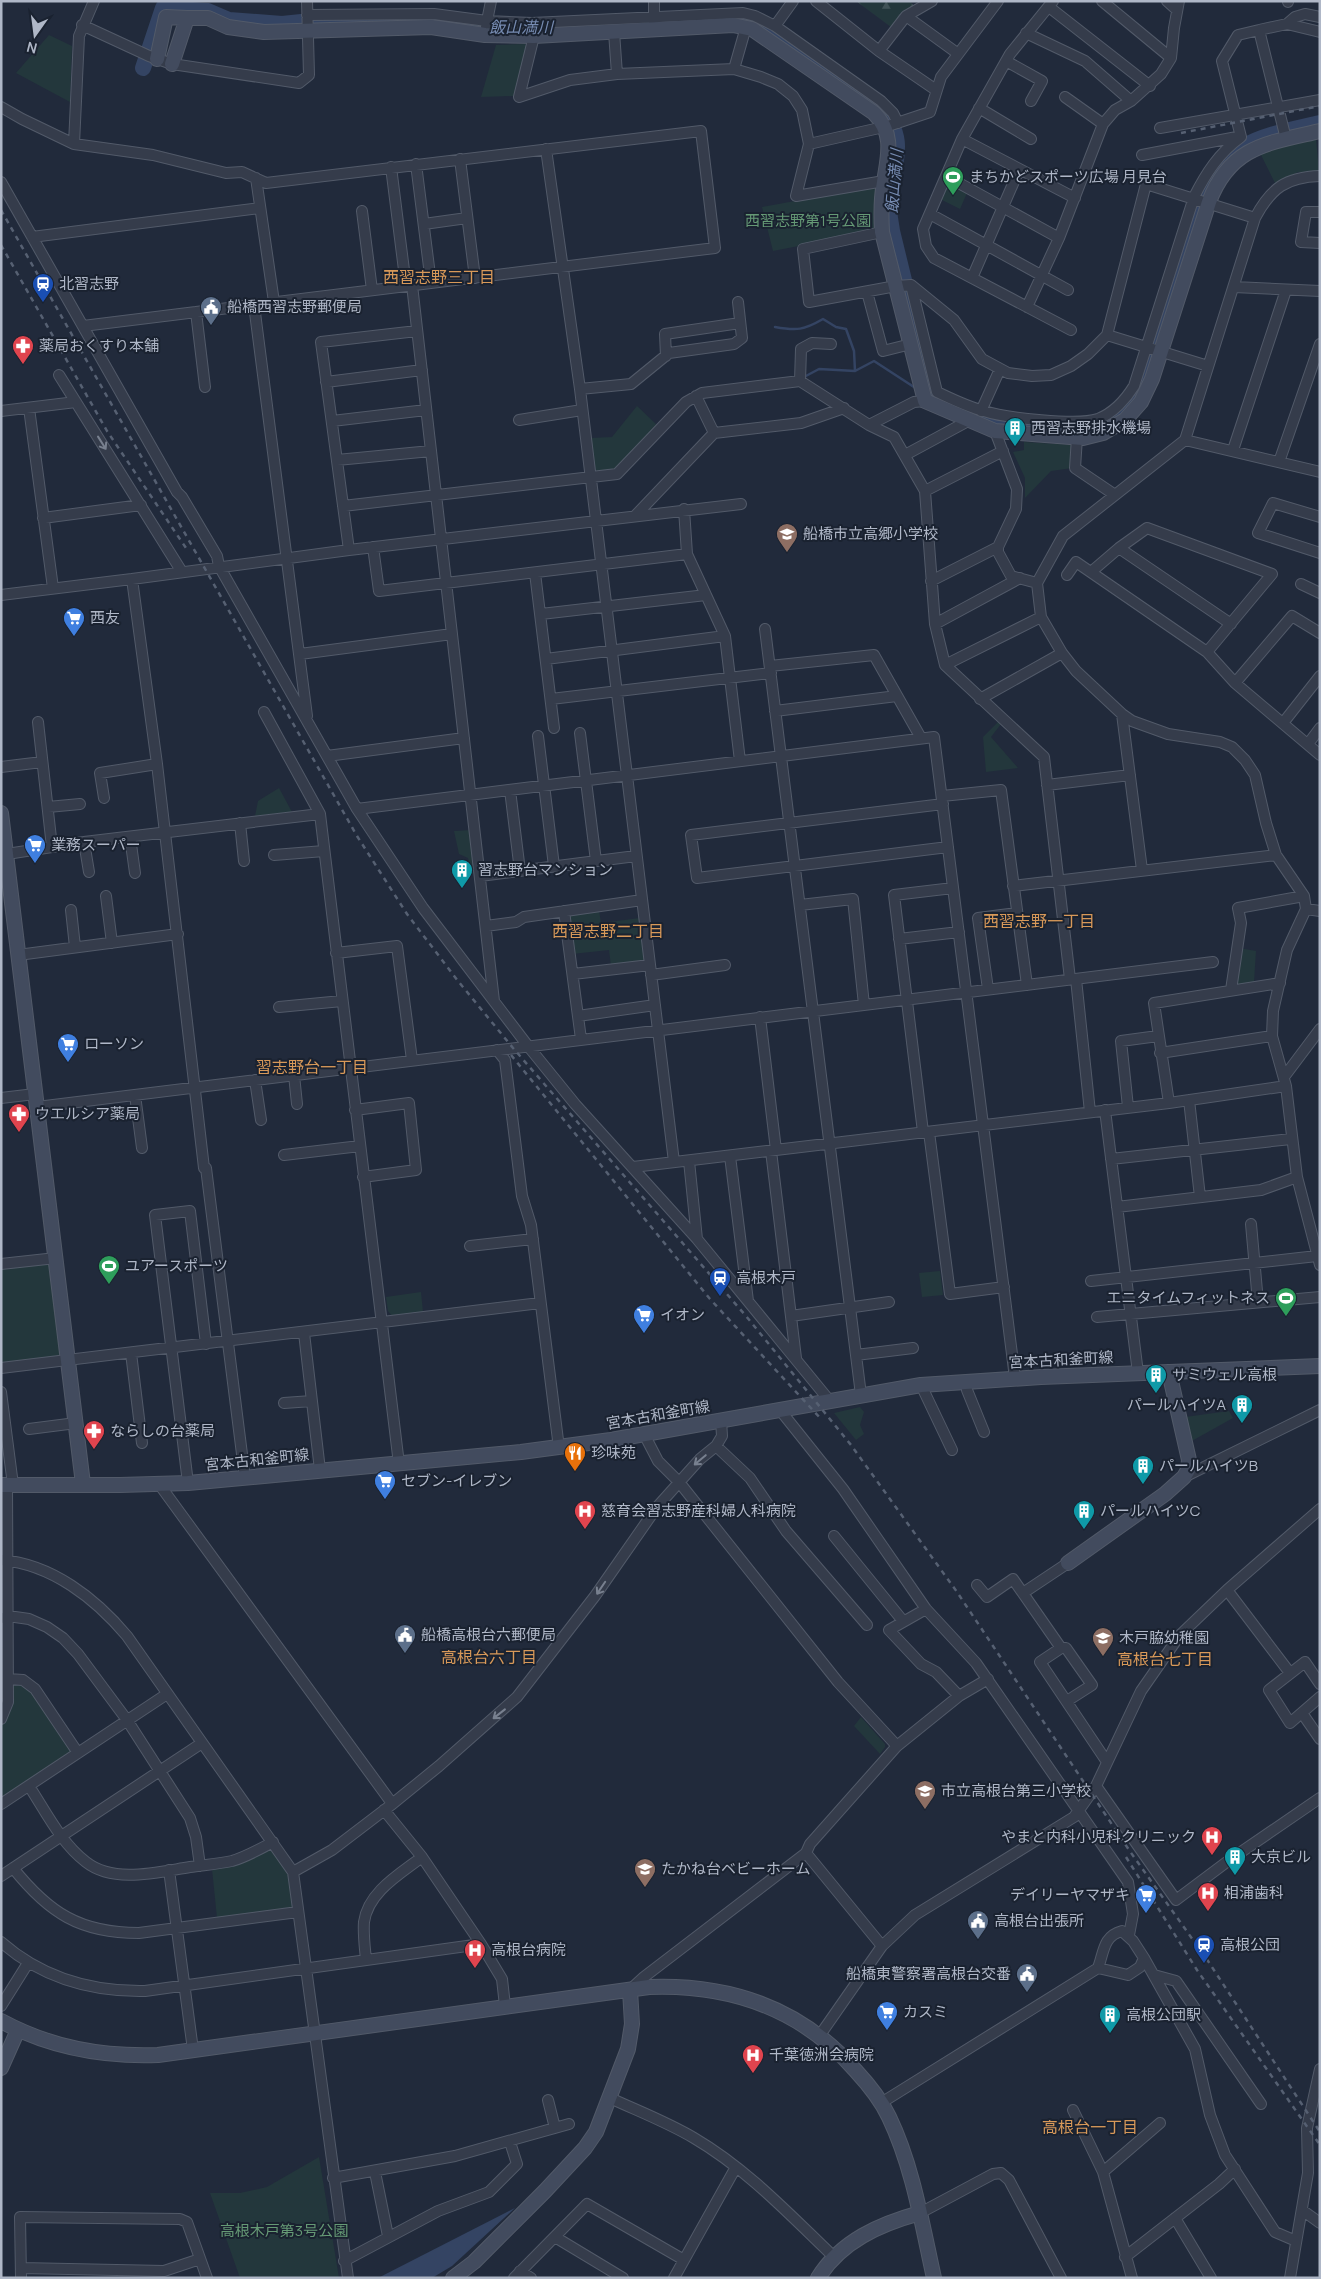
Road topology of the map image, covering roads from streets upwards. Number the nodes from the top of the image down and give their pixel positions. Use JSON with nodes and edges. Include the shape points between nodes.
{"nodes":[{"id":1,"x":94,"y":1,"type":"edge"},
{"id":2,"x":307,"y":1,"type":"edge"},
{"id":3,"x":491,"y":1,"type":"edge"},
{"id":4,"x":654,"y":1,"type":"edge"},
{"id":5,"x":793,"y":1,"type":"edge"},
{"id":6,"x":816,"y":1,"type":"edge"},
{"id":7,"x":932,"y":1,"type":"edge"},
{"id":8,"x":998,"y":1,"type":"edge"},
{"id":9,"x":1102,"y":1,"type":"edge"},
{"id":10,"x":1168,"y":1,"type":"edge"},
{"id":11,"x":1051,"y":4,"type":"edge"},
{"id":12,"x":1178,"y":6,"type":"edge"},
{"id":13,"x":906,"y":16,"type":"junction"},
{"id":14,"x":1320,"y":17,"type":"edge"},
{"id":15,"x":187,"y":18,"type":"junction"},
{"id":16,"x":307,"y":23,"type":"junction"},
{"id":17,"x":654,"y":24,"type":"junction"},
{"id":18,"x":1287,"y":24,"type":"junction"},
{"id":19,"x":82,"y":25,"type":"junction"},
{"id":20,"x":775,"y":26,"type":"junction"},
{"id":21,"x":746,"y":27,"type":"junction"},
{"id":22,"x":486,"y":28,"type":"junction"},
{"id":23,"x":1259,"y":30,"type":"junction"},
{"id":24,"x":614,"y":32,"type":"junction"},
{"id":25,"x":1320,"y":32,"type":"edge"},
{"id":26,"x":1026,"y":33,"type":"junction"},
{"id":27,"x":534,"y":36,"type":"junction"},
{"id":28,"x":879,"y":50,"type":"junction"},
{"id":29,"x":957,"y":53,"type":"junction"},
{"id":30,"x":150,"y":56,"type":"junction"},
{"id":31,"x":1170,"y":58,"type":"junction"},
{"id":32,"x":1006,"y":61,"type":"junction"},
{"id":33,"x":172,"y":64,"type":"junction"},
{"id":34,"x":734,"y":69,"type":"junction"},
{"id":35,"x":617,"y":74,"type":"junction"},
{"id":36,"x":1150,"y":86,"type":"junction"},
{"id":37,"x":936,"y":90,"type":"junction"},
{"id":38,"x":1065,"y":97,"type":"dead end"},
{"id":39,"x":1320,"y":100,"type":"edge"},
{"id":40,"x":1031,"y":101,"type":"dead end"},
{"id":41,"x":1131,"y":101,"type":"junction"},
{"id":42,"x":1,"y":107,"type":"edge"},
{"id":43,"x":1279,"y":107,"type":"junction"},
{"id":44,"x":979,"y":108,"type":"junction"},
{"id":45,"x":1236,"y":116,"type":"junction"},
{"id":46,"x":1103,"y":124,"type":"junction"},
{"id":47,"x":890,"y":125,"type":"junction"},
{"id":48,"x":1160,"y":128,"type":"dead end"},
{"id":49,"x":1320,"y":131,"type":"edge"},
{"id":50,"x":1285,"y":133,"type":"junction"},
{"id":51,"x":1240,"y":137,"type":"junction"},
{"id":52,"x":962,"y":139,"type":"junction"},
{"id":53,"x":1031,"y":139,"type":"dead end"},
{"id":54,"x":74,"y":144,"type":"junction"},
{"id":55,"x":809,"y":144,"type":"junction"},
{"id":56,"x":546,"y":149,"type":"junction"},
{"id":57,"x":1142,"y":155,"type":"dead end"},
{"id":58,"x":460,"y":159,"type":"junction"},
{"id":59,"x":416,"y":164,"type":"junction"},
{"id":60,"x":391,"y":167,"type":"junction"},
{"id":61,"x":1019,"y":170,"type":"junction"},
{"id":62,"x":946,"y":176,"type":"junction"},
{"id":63,"x":1320,"y":176,"type":"edge"},
{"id":64,"x":256,"y":178,"type":"junction"},
{"id":65,"x":884,"y":181,"type":"junction"},
{"id":66,"x":1,"y":182,"type":"edge"},
{"id":67,"x":1075,"y":198,"type":"junction"},
{"id":68,"x":1201,"y":200,"type":"junction"},
{"id":69,"x":1003,"y":206,"type":"junction"},
{"id":70,"x":260,"y":208,"type":"junction"},
{"id":71,"x":362,"y":211,"type":"dead end"},
{"id":72,"x":1320,"y":212,"type":"edge"},
{"id":73,"x":930,"y":214,"type":"junction"},
{"id":74,"x":467,"y":218,"type":"junction"},
{"id":75,"x":1255,"y":218,"type":"junction"},
{"id":76,"x":424,"y":224,"type":"junction"},
{"id":77,"x":882,"y":232,"type":"junction"},
{"id":78,"x":32,"y":237,"type":"junction"},
{"id":79,"x":1059,"y":238,"type":"junction"},
{"id":80,"x":1320,"y":243,"type":"edge"},
{"id":81,"x":985,"y":246,"type":"junction"},
{"id":82,"x":563,"y":267,"type":"junction"},
{"id":83,"x":1042,"y":275,"type":"junction"},
{"id":84,"x":475,"y":278,"type":"junction"},
{"id":85,"x":972,"y":278,"type":"junction"},
{"id":86,"x":431,"y":282,"type":"junction"},
{"id":87,"x":904,"y":285,"type":"junction"},
{"id":88,"x":409,"y":286,"type":"junction"},
{"id":89,"x":1234,"y":287,"type":"junction"},
{"id":90,"x":372,"y":290,"type":"junction"},
{"id":91,"x":1068,"y":290,"type":"dead end"},
{"id":92,"x":1286,"y":290,"type":"junction"},
{"id":93,"x":1320,"y":291,"type":"edge"},
{"id":94,"x":867,"y":292,"type":"junction"},
{"id":95,"x":274,"y":302,"type":"junction"},
{"id":96,"x":738,"y":302,"type":"dead end"},
{"id":97,"x":254,"y":305,"type":"junction"},
{"id":98,"x":1028,"y":307,"type":"junction"},
{"id":99,"x":196,"y":312,"type":"junction"},
{"id":100,"x":740,"y":323,"type":"junction"},
{"id":101,"x":83,"y":326,"type":"junction"},
{"id":102,"x":1071,"y":330,"type":"dead end"},
{"id":103,"x":417,"y":331,"type":"junction"},
{"id":104,"x":1107,"y":335,"type":"junction"},
{"id":105,"x":831,"y":344,"type":"dead end"},
{"id":106,"x":911,"y":344,"type":"junction"},
{"id":107,"x":1320,"y":344,"type":"edge"},
{"id":108,"x":1154,"y":348,"type":"junction"},
{"id":109,"x":666,"y":356,"type":"junction"},
{"id":110,"x":1208,"y":366,"type":"junction"},
{"id":111,"x":1000,"y":369,"type":"junction"},
{"id":112,"x":422,"y":370,"type":"junction"},
{"id":113,"x":59,"y":375,"type":"dead end"},
{"id":114,"x":800,"y":381,"type":"junction"},
{"id":115,"x":326,"y":382,"type":"junction"},
{"id":116,"x":206,"y":386,"type":"dead end"},
{"id":117,"x":580,"y":389,"type":"junction"},
{"id":118,"x":696,"y":396,"type":"junction"},
{"id":119,"x":76,"y":402,"type":"junction"},
{"id":120,"x":925,"y":402,"type":"junction"},
{"id":121,"x":29,"y":408,"type":"junction"},
{"id":122,"x":844,"y":408,"type":"junction"},
{"id":123,"x":1,"y":410,"type":"edge"},
{"id":124,"x":426,"y":410,"type":"junction"},
{"id":125,"x":582,"y":410,"type":"junction"},
{"id":126,"x":981,"y":411,"type":"junction"},
{"id":127,"x":519,"y":420,"type":"dead end"},
{"id":128,"x":332,"y":421,"type":"junction"},
{"id":129,"x":968,"y":421,"type":"junction"},
{"id":130,"x":869,"y":425,"type":"junction"},
{"id":131,"x":1078,"y":430,"type":"junction"},
{"id":132,"x":994,"y":431,"type":"junction"},
{"id":133,"x":714,"y":433,"type":"junction"},
{"id":134,"x":1185,"y":440,"type":"junction"},
{"id":135,"x":1233,"y":450,"type":"junction"},
{"id":136,"x":431,"y":451,"type":"junction"},
{"id":137,"x":1003,"y":451,"type":"junction"},
{"id":138,"x":905,"y":455,"type":"junction"},
{"id":139,"x":337,"y":460,"type":"junction"},
{"id":140,"x":1279,"y":462,"type":"junction"},
{"id":141,"x":1320,"y":472,"type":"edge"},
{"id":142,"x":589,"y":477,"type":"junction"},
{"id":143,"x":925,"y":491,"type":"junction"},
{"id":144,"x":436,"y":495,"type":"junction"},
{"id":145,"x":1115,"y":495,"type":"junction"},
{"id":146,"x":741,"y":504,"type":"dead end"},
{"id":147,"x":141,"y":506,"type":"junction"},
{"id":148,"x":343,"y":506,"type":"junction"},
{"id":149,"x":684,"y":510,"type":"junction"},
{"id":150,"x":635,"y":516,"type":"junction"},
{"id":151,"x":43,"y":518,"type":"junction"},
{"id":152,"x":1320,"y":518,"type":"edge"},
{"id":153,"x":594,"y":521,"type":"junction"},
{"id":154,"x":441,"y":539,"type":"junction"},
{"id":155,"x":373,"y":547,"type":"junction"},
{"id":156,"x":998,"y":547,"type":"junction"},
{"id":157,"x":1119,"y":548,"type":"junction"},
{"id":158,"x":349,"y":550,"type":"junction"},
{"id":159,"x":1320,"y":553,"type":"edge"},
{"id":160,"x":688,"y":554,"type":"junction"},
{"id":161,"x":287,"y":558,"type":"junction"},
{"id":162,"x":600,"y":564,"type":"junction"},
{"id":163,"x":219,"y":566,"type":"junction"},
{"id":164,"x":182,"y":572,"type":"junction"},
{"id":165,"x":1091,"y":572,"type":"junction"},
{"id":166,"x":535,"y":573,"type":"junction"},
{"id":167,"x":1067,"y":574,"type":"dead end"},
{"id":168,"x":1020,"y":578,"type":"junction"},
{"id":169,"x":132,"y":580,"type":"junction"},
{"id":170,"x":932,"y":582,"type":"junction"},
{"id":171,"x":446,"y":583,"type":"junction"},
{"id":172,"x":1037,"y":584,"type":"junction"},
{"id":173,"x":1301,"y":584,"type":"dead end"},
{"id":174,"x":53,"y":588,"type":"junction"},
{"id":175,"x":1320,"y":593,"type":"edge"},
{"id":176,"x":1,"y":595,"type":"edge"},
{"id":177,"x":706,"y":595,"type":"junction"},
{"id":178,"x":605,"y":607,"type":"junction"},
{"id":179,"x":540,"y":614,"type":"junction"},
{"id":180,"x":1041,"y":617,"type":"junction"},
{"id":181,"x":935,"y":624,"type":"junction"},
{"id":182,"x":1230,"y":624,"type":"junction"},
{"id":183,"x":765,"y":629,"type":"dead end"},
{"id":184,"x":1320,"y":633,"type":"edge"},
{"id":185,"x":452,"y":634,"type":"junction"},
{"id":186,"x":725,"y":636,"type":"junction"},
{"id":187,"x":610,"y":651,"type":"junction"},
{"id":188,"x":1207,"y":652,"type":"junction"},
{"id":189,"x":1062,"y":653,"type":"junction"},
{"id":190,"x":300,"y":654,"type":"junction"},
{"id":191,"x":546,"y":659,"type":"junction"},
{"id":192,"x":945,"y":665,"type":"junction"},
{"id":193,"x":770,"y":670,"type":"junction"},
{"id":194,"x":1320,"y":676,"type":"edge"},
{"id":195,"x":730,"y":678,"type":"junction"},
{"id":196,"x":1235,"y":683,"type":"junction"},
{"id":197,"x":615,"y":691,"type":"junction"},
{"id":198,"x":897,"y":696,"type":"junction"},
{"id":199,"x":980,"y":698,"type":"junction"},
{"id":200,"x":551,"y":699,"type":"junction"},
{"id":201,"x":775,"y":711,"type":"junction"},
{"id":202,"x":264,"y":712,"type":"dead end"},
{"id":203,"x":1122,"y":714,"type":"junction"},
{"id":204,"x":38,"y":722,"type":"dead end"},
{"id":205,"x":308,"y":722,"type":"junction"},
{"id":206,"x":1283,"y":723,"type":"junction"},
{"id":207,"x":554,"y":728,"type":"dead end"},
{"id":208,"x":1320,"y":728,"type":"edge"},
{"id":209,"x":580,"y":733,"type":"dead end"},
{"id":210,"x":538,"y":736,"type":"dead end"},
{"id":211,"x":464,"y":738,"type":"junction"},
{"id":212,"x":921,"y":738,"type":"junction"},
{"id":213,"x":1308,"y":744,"type":"junction"},
{"id":214,"x":1320,"y":755,"type":"edge"},
{"id":215,"x":327,"y":756,"type":"junction"},
{"id":216,"x":781,"y":756,"type":"junction"},
{"id":217,"x":740,"y":761,"type":"junction"},
{"id":218,"x":42,"y":762,"type":"junction"},
{"id":219,"x":157,"y":764,"type":"junction"},
{"id":220,"x":1,"y":767,"type":"edge"},
{"id":221,"x":626,"y":775,"type":"junction"},
{"id":222,"x":1130,"y":775,"type":"junction"},
{"id":223,"x":586,"y":780,"type":"junction"},
{"id":224,"x":1047,"y":784,"type":"junction"},
{"id":225,"x":545,"y":786,"type":"junction"},
{"id":226,"x":510,"y":790,"type":"junction"},
{"id":227,"x":471,"y":795,"type":"junction"},
{"id":228,"x":104,"y":798,"type":"dead end"},
{"id":229,"x":942,"y":800,"type":"junction"},
{"id":230,"x":80,"y":804,"type":"dead end"},
{"id":231,"x":48,"y":807,"type":"junction"},
{"id":232,"x":357,"y":809,"type":"junction"},
{"id":233,"x":1,"y":813,"type":"edge"},
{"id":234,"x":320,"y":814,"type":"junction"},
{"id":235,"x":240,"y":823,"type":"junction"},
{"id":236,"x":789,"y":823,"type":"junction"},
{"id":237,"x":165,"y":832,"type":"junction"},
{"id":238,"x":130,"y":837,"type":"junction"},
{"id":239,"x":84,"y":842,"type":"junction"},
{"id":240,"x":52,"y":847,"type":"junction"},
{"id":241,"x":948,"y":847,"type":"junction"},
{"id":242,"x":324,"y":851,"type":"junction"},
{"id":243,"x":4,"y":854,"type":"edge"},
{"id":244,"x":274,"y":855,"type":"dead end"},
{"id":245,"x":1276,"y":855,"type":"junction"},
{"id":246,"x":636,"y":856,"type":"junction"},
{"id":247,"x":244,"y":861,"type":"dead end"},
{"id":248,"x":596,"y":861,"type":"junction"},
{"id":249,"x":554,"y":866,"type":"junction"},
{"id":250,"x":795,"y":866,"type":"junction"},
{"id":251,"x":1142,"y":870,"type":"junction"},
{"id":252,"x":520,"y":871,"type":"junction"},
{"id":253,"x":89,"y":872,"type":"dead end"},
{"id":254,"x":135,"y":873,"type":"dead end"},
{"id":255,"x":480,"y":876,"type":"junction"},
{"id":256,"x":1058,"y":880,"type":"junction"},
{"id":257,"x":1013,"y":886,"type":"junction"},
{"id":258,"x":953,"y":888,"type":"junction"},
{"id":259,"x":106,"y":896,"type":"dead end"},
{"id":260,"x":1304,"y":896,"type":"junction"},
{"id":261,"x":642,"y":900,"type":"junction"},
{"id":262,"x":800,"y":905,"type":"junction"},
{"id":263,"x":1306,"y":909,"type":"junction"},
{"id":264,"x":72,"y":910,"type":"dead end"},
{"id":265,"x":564,"y":911,"type":"junction"},
{"id":266,"x":1320,"y":912,"type":"edge"},
{"id":267,"x":1017,"y":913,"type":"junction"},
{"id":268,"x":486,"y":926,"type":"junction"},
{"id":269,"x":959,"y":932,"type":"junction"},
{"id":270,"x":178,"y":934,"type":"junction"},
{"id":271,"x":898,"y":939,"type":"junction"},
{"id":272,"x":112,"y":943,"type":"junction"},
{"id":273,"x":76,"y":947,"type":"junction"},
{"id":274,"x":336,"y":953,"type":"junction"},
{"id":275,"x":18,"y":955,"type":"junction"},
{"id":276,"x":1213,"y":962,"type":"dead end"},
{"id":277,"x":725,"y":965,"type":"dead end"},
{"id":278,"x":650,"y":970,"type":"junction"},
{"id":279,"x":573,"y":974,"type":"junction"},
{"id":280,"x":1073,"y":979,"type":"junction"},
{"id":281,"x":1280,"y":983,"type":"junction"},
{"id":282,"x":1027,"y":985,"type":"junction"},
{"id":283,"x":988,"y":990,"type":"junction"},
{"id":284,"x":1231,"y":990,"type":"junction"},
{"id":285,"x":966,"y":992,"type":"junction"},
{"id":286,"x":907,"y":999,"type":"junction"},
{"id":287,"x":342,"y":1001,"type":"junction"},
{"id":288,"x":495,"y":1002,"type":"junction"},
{"id":289,"x":864,"y":1004,"type":"junction"},
{"id":290,"x":655,"y":1005,"type":"junction"},
{"id":291,"x":280,"y":1007,"type":"dead end"},
{"id":292,"x":813,"y":1011,"type":"junction"},
{"id":293,"x":578,"y":1016,"type":"junction"},
{"id":294,"x":760,"y":1017,"type":"junction"},
{"id":295,"x":1320,"y":1029,"type":"edge"},
{"id":296,"x":658,"y":1030,"type":"junction"},
{"id":297,"x":1158,"y":1036,"type":"junction"},
{"id":298,"x":1272,"y":1036,"type":"junction"},
{"id":299,"x":581,"y":1039,"type":"junction"},
{"id":300,"x":528,"y":1046,"type":"junction"},
{"id":301,"x":497,"y":1050,"type":"junction"},
{"id":302,"x":1160,"y":1053,"type":"junction"},
{"id":303,"x":412,"y":1060,"type":"junction"},
{"id":304,"x":350,"y":1068,"type":"junction"},
{"id":305,"x":294,"y":1075,"type":"junction"},
{"id":306,"x":255,"y":1080,"type":"junction"},
{"id":307,"x":1285,"y":1082,"type":"junction"},
{"id":308,"x":195,"y":1088,"type":"junction"},
{"id":309,"x":135,"y":1095,"type":"junction"},
{"id":310,"x":1,"y":1098,"type":"edge"},
{"id":311,"x":36,"y":1100,"type":"junction"},
{"id":312,"x":1188,"y":1100,"type":"junction"},
{"id":313,"x":1169,"y":1103,"type":"junction"},
{"id":314,"x":297,"y":1104,"type":"dead end"},
{"id":315,"x":1128,"y":1108,"type":"junction"},
{"id":316,"x":355,"y":1110,"type":"junction"},
{"id":317,"x":1105,"y":1110,"type":"junction"},
{"id":318,"x":1090,"y":1112,"type":"junction"},
{"id":319,"x":260,"y":1120,"type":"dead end"},
{"id":320,"x":983,"y":1125,"type":"junction"},
{"id":321,"x":926,"y":1132,"type":"junction"},
{"id":322,"x":1291,"y":1139,"type":"junction"},
{"id":323,"x":830,"y":1144,"type":"junction"},
{"id":324,"x":360,"y":1146,"type":"junction"},
{"id":325,"x":142,"y":1148,"type":"dead end"},
{"id":326,"x":1195,"y":1149,"type":"junction"},
{"id":327,"x":773,"y":1150,"type":"junction"},
{"id":328,"x":284,"y":1155,"type":"dead end"},
{"id":329,"x":730,"y":1156,"type":"junction"},
{"id":330,"x":1111,"y":1159,"type":"junction"},
{"id":331,"x":689,"y":1161,"type":"junction"},
{"id":332,"x":674,"y":1162,"type":"junction"},
{"id":333,"x":633,"y":1167,"type":"junction"},
{"id":334,"x":363,"y":1177,"type":"junction"},
{"id":335,"x":1297,"y":1177,"type":"junction"},
{"id":336,"x":1200,"y":1197,"type":"junction"},
{"id":337,"x":1117,"y":1207,"type":"junction"},
{"id":338,"x":1251,"y":1224,"type":"dead end"},
{"id":339,"x":533,"y":1238,"type":"junction"},
{"id":340,"x":697,"y":1239,"type":"junction"},
{"id":341,"x":470,"y":1246,"type":"dead end"},
{"id":342,"x":56,"y":1258,"type":"junction"},
{"id":343,"x":1319,"y":1260,"type":"edge"},
{"id":344,"x":1254,"y":1263,"type":"junction"},
{"id":345,"x":1,"y":1264,"type":"edge"},
{"id":346,"x":1126,"y":1277,"type":"junction"},
{"id":347,"x":1091,"y":1281,"type":"dead end"},
{"id":348,"x":1004,"y":1287,"type":"junction"},
{"id":349,"x":1320,"y":1297,"type":"edge"},
{"id":350,"x":748,"y":1301,"type":"junction"},
{"id":351,"x":889,"y":1302,"type":"dead end"},
{"id":352,"x":1258,"y":1302,"type":"junction"},
{"id":353,"x":540,"y":1303,"type":"junction"},
{"id":354,"x":850,"y":1308,"type":"junction"},
{"id":355,"x":1130,"y":1314,"type":"junction"},
{"id":356,"x":791,"y":1316,"type":"junction"},
{"id":357,"x":1097,"y":1317,"type":"dead end"},
{"id":358,"x":382,"y":1323,"type":"junction"},
{"id":359,"x":304,"y":1333,"type":"junction"},
{"id":360,"x":229,"y":1342,"type":"junction"},
{"id":361,"x":206,"y":1344,"type":"junction"},
{"id":362,"x":171,"y":1348,"type":"junction"},
{"id":363,"x":913,"y":1348,"type":"dead end"},
{"id":364,"x":131,"y":1353,"type":"junction"},
{"id":365,"x":856,"y":1355,"type":"junction"},
{"id":366,"x":796,"y":1359,"type":"junction"},
{"id":367,"x":69,"y":1360,"type":"junction"},
{"id":368,"x":1320,"y":1366,"type":"edge"},
{"id":369,"x":1,"y":1368,"type":"edge"},
{"id":370,"x":1137,"y":1370,"type":"junction"},
{"id":371,"x":1169,"y":1372,"type":"junction"},
{"id":372,"x":1015,"y":1378,"type":"junction"},
{"id":373,"x":966,"y":1382,"type":"junction"},
{"id":374,"x":921,"y":1386,"type":"junction"},
{"id":375,"x":1,"y":1392,"type":"edge"},
{"id":376,"x":861,"y":1395,"type":"junction"},
{"id":377,"x":829,"y":1400,"type":"junction"},
{"id":378,"x":312,"y":1401,"type":"junction"},
{"id":379,"x":284,"y":1403,"type":"dead end"},
{"id":380,"x":780,"y":1410,"type":"junction"},
{"id":381,"x":1320,"y":1410,"type":"edge"},
{"id":382,"x":720,"y":1420,"type":"junction"},
{"id":383,"x":76,"y":1423,"type":"junction"},
{"id":384,"x":29,"y":1429,"type":"dead end"},
{"id":385,"x":984,"y":1432,"type":"dead end"},
{"id":386,"x":644,"y":1434,"type":"junction"},
{"id":387,"x":142,"y":1443,"type":"dead end"},
{"id":388,"x":716,"y":1446,"type":"junction"},
{"id":389,"x":559,"y":1448,"type":"junction"},
{"id":390,"x":952,"y":1450,"type":"dead end"},
{"id":391,"x":399,"y":1464,"type":"junction"},
{"id":392,"x":320,"y":1470,"type":"junction"},
{"id":393,"x":1184,"y":1477,"type":"junction"},
{"id":394,"x":245,"y":1478,"type":"junction"},
{"id":395,"x":679,"y":1482,"type":"junction"},
{"id":396,"x":188,"y":1483,"type":"junction"},
{"id":397,"x":83,"y":1484,"type":"junction"},
{"id":398,"x":159,"y":1484,"type":"junction"},
{"id":399,"x":7,"y":1485,"type":"edge"},
{"id":400,"x":1320,"y":1509,"type":"edge"},
{"id":401,"x":834,"y":1536,"type":"dead end"},
{"id":402,"x":4,"y":1560,"type":"edge"},
{"id":403,"x":1068,"y":1563,"type":"joint"},
{"id":404,"x":977,"y":1585,"type":"dead end"},
{"id":405,"x":1227,"y":1590,"type":"junction"},
{"id":406,"x":1023,"y":1593,"type":"junction"},
{"id":407,"x":926,"y":1609,"type":"junction"},
{"id":408,"x":5,"y":1617,"type":"edge"},
{"id":409,"x":903,"y":1621,"type":"junction"},
{"id":410,"x":867,"y":1625,"type":"dead end"},
{"id":411,"x":1061,"y":1648,"type":"junction"},
{"id":412,"x":1290,"y":1673,"type":"junction"},
{"id":413,"x":8,"y":1679,"type":"junction"},
{"id":414,"x":988,"y":1679,"type":"junction"},
{"id":415,"x":1320,"y":1684,"type":"edge"},
{"id":416,"x":167,"y":1694,"type":"junction"},
{"id":417,"x":959,"y":1696,"type":"junction"},
{"id":418,"x":1320,"y":1697,"type":"edge"},
{"id":419,"x":1067,"y":1701,"type":"junction"},
{"id":420,"x":1302,"y":1713,"type":"junction"},
{"id":421,"x":1,"y":1719,"type":"edge"},
{"id":422,"x":126,"y":1720,"type":"junction"},
{"id":423,"x":1320,"y":1740,"type":"edge"},
{"id":424,"x":202,"y":1743,"type":"junction"},
{"id":425,"x":897,"y":1746,"type":"junction"},
{"id":426,"x":78,"y":1753,"type":"junction"},
{"id":427,"x":1107,"y":1762,"type":"junction"},
{"id":428,"x":160,"y":1771,"type":"junction"},
{"id":429,"x":29,"y":1786,"type":"junction"},
{"id":430,"x":1096,"y":1786,"type":"junction"},
{"id":431,"x":1320,"y":1798,"type":"edge"},
{"id":432,"x":1,"y":1804,"type":"edge"},
{"id":433,"x":387,"y":1807,"type":"junction"},
{"id":434,"x":1078,"y":1812,"type":"junction"},
{"id":435,"x":61,"y":1836,"type":"junction"},
{"id":436,"x":273,"y":1842,"type":"junction"},
{"id":437,"x":806,"y":1853,"type":"junction"},
{"id":438,"x":422,"y":1857,"type":"junction"},
{"id":439,"x":200,"y":1866,"type":"junction"},
{"id":440,"x":13,"y":1868,"type":"junction"},
{"id":441,"x":169,"y":1870,"type":"junction"},
{"id":442,"x":293,"y":1872,"type":"junction"},
{"id":443,"x":1,"y":1876,"type":"edge"},
{"id":444,"x":298,"y":1912,"type":"junction"},
{"id":445,"x":177,"y":1928,"type":"junction"},
{"id":446,"x":1126,"y":1933,"type":"junction"},
{"id":447,"x":1,"y":1942,"type":"edge"},
{"id":448,"x":481,"y":1944,"type":"junction"},
{"id":449,"x":882,"y":1946,"type":"junction"},
{"id":450,"x":1144,"y":1958,"type":"junction"},
{"id":451,"x":366,"y":1960,"type":"junction"},
{"id":452,"x":28,"y":1963,"type":"junction"},
{"id":453,"x":1099,"y":1964,"type":"junction"},
{"id":454,"x":306,"y":1968,"type":"junction"},
{"id":455,"x":1154,"y":1975,"type":"junction"},
{"id":456,"x":185,"y":1985,"type":"junction"},
{"id":457,"x":630,"y":1990,"type":"junction"},
{"id":458,"x":1,"y":2006,"type":"edge"},
{"id":459,"x":504,"y":2006,"type":"junction"},
{"id":460,"x":1,"y":2021,"type":"edge"},
{"id":461,"x":18,"y":2030,"type":"junction"},
{"id":462,"x":315,"y":2033,"type":"junction"},
{"id":463,"x":820,"y":2035,"type":"junction"},
{"id":464,"x":193,"y":2050,"type":"junction"},
{"id":465,"x":1,"y":2068,"type":"edge"},
{"id":466,"x":1320,"y":2069,"type":"edge"},
{"id":467,"x":610,"y":2098,"type":"junction"},
{"id":468,"x":548,"y":2100,"type":"dead end"},
{"id":469,"x":881,"y":2103,"type":"junction"},
{"id":470,"x":1261,"y":2104,"type":"dead end"},
{"id":471,"x":1313,"y":2108,"type":"junction"},
{"id":472,"x":1073,"y":2110,"type":"dead end"},
{"id":473,"x":1320,"y":2117,"type":"edge"},
{"id":474,"x":1160,"y":2123,"type":"dead end"},
{"id":475,"x":569,"y":2124,"type":"dead end"},
{"id":476,"x":555,"y":2128,"type":"junction"},
{"id":477,"x":510,"y":2142,"type":"junction"},
{"id":478,"x":736,"y":2167,"type":"junction"},
{"id":479,"x":1235,"y":2169,"type":"junction"},
{"id":480,"x":375,"y":2172,"type":"junction"},
{"id":481,"x":1103,"y":2172,"type":"junction"},
{"id":482,"x":333,"y":2178,"type":"junction"},
{"id":483,"x":1302,"y":2210,"type":"junction"},
{"id":484,"x":920,"y":2213,"type":"junction"},
{"id":485,"x":1175,"y":2218,"type":"junction"},
{"id":486,"x":1320,"y":2223,"type":"edge"},
{"id":487,"x":388,"y":2236,"type":"junction"},
{"id":488,"x":555,"y":2237,"type":"junction"},
{"id":489,"x":1296,"y":2240,"type":"junction"},
{"id":490,"x":834,"y":2257,"type":"junction"},
{"id":491,"x":1125,"y":2257,"type":"junction"},
{"id":492,"x":200,"y":2259,"type":"junction"},
{"id":493,"x":684,"y":2260,"type":"junction"},
{"id":494,"x":344,"y":2261,"type":"junction"},
{"id":495,"x":21,"y":2273,"type":"edge"},
{"id":496,"x":71,"y":2273,"type":"edge"},
{"id":497,"x":517,"y":2274,"type":"edge"},
{"id":498,"x":207,"y":2278,"type":"edge"},
{"id":499,"x":348,"y":2278,"type":"edge"},
{"id":500,"x":453,"y":2278,"type":"edge"},
{"id":501,"x":531,"y":2278,"type":"edge"},
{"id":502,"x":623,"y":2278,"type":"edge"},
{"id":503,"x":674,"y":2278,"type":"edge"},
{"id":504,"x":818,"y":2278,"type":"edge"},
{"id":505,"x":934,"y":2278,"type":"edge"},
{"id":506,"x":1061,"y":2278,"type":"edge"},
{"id":507,"x":1132,"y":2278,"type":"edge"},
{"id":508,"x":1211,"y":2278,"type":"edge"},
{"id":509,"x":1290,"y":2278,"type":"edge"}],
"edges":[{"from":1,"to":19,"type":"street"},
{"from":2,"to":16,"type":"street"},
{"from":3,"to":22,"type":"street"},
{"from":4,"to":17,"type":"street"},
{"from":5,"to":20,"type":"street"},
{"from":6,"to":28,"type":"street"},
{"from":7,"to":13,"type":"street"},
{"from":8,"to":29,"type":"street"},
{"from":9,"to":31,"type":"street"},
{"from":10,"to":12,"type":"street"},
{"from":11,"to":26,"type":"street"},
{"from":11,"to":36,"type":"street"},
{"from":12,"to":31,"type":"street"},
{"from":13,"to":28,"type":"street"},
{"from":13,"to":29,"type":"street"},
{"from":14,"to":18,"type":"street","via":[[1305,14]]},
{"from":15,"to":16,"type":"street","via":[[208,18],[228,27],[264,32]]},
{"from":15,"to":30,"type":"street","via":[[166,17]]},
{"from":15,"to":33,"type":"street"},
{"from":16,"to":22,"type":"street"},
{"from":16,"to":33,"type":"street","via":[[309,75],[299,83]]},
{"from":17,"to":20,"type":"street","via":[[743,13]]},
{"from":17,"to":21,"type":"street","via":[[732,24]]},
{"from":17,"to":22,"type":"street","via":[[532,23]]},
{"from":17,"to":24,"type":"street"},
{"from":18,"to":23,"type":"street"},
{"from":18,"to":25,"type":"street"},
{"from":19,"to":30,"type":"street"},
{"from":19,"to":54,"type":"street","via":[[78,36]]},
{"from":20,"to":47,"type":"street","via":[[881,101],[893,113]]},
{"from":21,"to":34,"type":"street"},
{"from":21,"to":47,"type":"street"},
{"from":22,"to":27,"type":"street"},
{"from":23,"to":43,"type":"street"},
{"from":23,"to":45,"type":"street","via":[[1238,35],[1222,61]]},
{"from":24,"to":27,"type":"street"},
{"from":24,"to":35,"type":"street"},
{"from":26,"to":32,"type":"street"},
{"from":26,"to":41,"type":"street","via":[[1085,61]]},
{"from":27,"to":35,"type":"street","via":[[518,97],[570,80]]},
{"from":28,"to":37,"type":"street"},
{"from":29,"to":37,"type":"street"},
{"from":30,"to":33,"type":"street"},
{"from":31,"to":36,"type":"street"},
{"from":32,"to":40,"type":"street","via":[[1042,81]]},
{"from":32,"to":44,"type":"street"},
{"from":34,"to":35,"type":"street"},
{"from":34,"to":55,"type":"street","via":[[778,84],[793,96],[802,110]]},
{"from":36,"to":41,"type":"street"},
{"from":37,"to":47,"type":"street","via":[[930,112]]},
{"from":38,"to":46,"type":"street"},
{"from":39,"to":43,"type":"street"},
{"from":41,"to":46,"type":"street","via":[[1115,110]]},
{"from":42,"to":54,"type":"street"},
{"from":43,"to":45,"type":"street"},
{"from":43,"to":50,"type":"street"},
{"from":44,"to":52,"type":"street"},
{"from":44,"to":53,"type":"street"},
{"from":45,"to":48,"type":"street"},
{"from":45,"to":51,"type":"street"},
{"from":46,"to":67,"type":"street"},
{"from":47,"to":55,"type":"street"},
{"from":47,"to":65,"type":"street"},
{"from":49,"to":50,"type":"street"},
{"from":50,"to":68,"type":"street","via":[[1239,157]]},
{"from":51,"to":57,"type":"street"},
{"from":51,"to":68,"type":"street","via":[[1204,176]]},
{"from":52,"to":61,"type":"street"},
{"from":52,"to":62,"type":"street"},
{"from":54,"to":64,"type":"street","via":[[153,155],[226,173],[242,172]]},
{"from":55,"to":65,"type":"street","via":[[796,196]]},
{"from":56,"to":58,"type":"street"},
{"from":56,"to":82,"type":"street"},
{"from":56,"to":82,"type":"street","via":[[701,131],[715,248]]},
{"from":58,"to":59,"type":"street"},
{"from":58,"to":74,"type":"street"},
{"from":59,"to":60,"type":"street"},
{"from":59,"to":76,"type":"street"},
{"from":60,"to":64,"type":"street","via":[[266,183]]},
{"from":60,"to":88,"type":"street"},
{"from":61,"to":67,"type":"street"},
{"from":61,"to":69,"type":"street"},
{"from":62,"to":69,"type":"street"},
{"from":62,"to":73,"type":"street"},
{"from":63,"to":75,"type":"street","via":[[1300,176],[1291,180],[1268,197]]},
{"from":64,"to":70,"type":"street"},
{"from":65,"to":77,"type":"street","via":[[880,209]]},
{"from":66,"to":78,"type":"street"},
{"from":67,"to":79,"type":"street"},
{"from":68,"to":75,"type":"street"},
{"from":68,"to":104,"type":"street","via":[[1146,184]]},
{"from":68,"to":108,"type":"street"},
{"from":69,"to":79,"type":"street"},
{"from":69,"to":81,"type":"street"},
{"from":70,"to":78,"type":"street"},
{"from":70,"to":95,"type":"street"},
{"from":71,"to":90,"type":"street"},
{"from":72,"to":80,"type":"street","via":[[1306,212],[1301,242]]},
{"from":73,"to":81,"type":"street"},
{"from":73,"to":85,"type":"street","via":[[923,230],[926,246],[934,258]]},
{"from":74,"to":76,"type":"street"},
{"from":74,"to":84,"type":"street"},
{"from":75,"to":89,"type":"street"},
{"from":76,"to":86,"type":"street"},
{"from":77,"to":87,"type":"street"},
{"from":77,"to":94,"type":"street","via":[[803,249],[809,302]]},
{"from":78,"to":101,"type":"street"},
{"from":79,"to":83,"type":"street"},
{"from":81,"to":83,"type":"street"},
{"from":81,"to":85,"type":"street"},
{"from":82,"to":84,"type":"street"},
{"from":82,"to":117,"type":"street"},
{"from":83,"to":91,"type":"street"},
{"from":83,"to":98,"type":"street"},
{"from":84,"to":86,"type":"street"},
{"from":85,"to":98,"type":"street"},
{"from":86,"to":88,"type":"street"},
{"from":87,"to":94,"type":"street"},
{"from":87,"to":106,"type":"street"},
{"from":87,"to":111,"type":"street","via":[[954,320],[982,358]]},
{"from":87,"to":126,"type":"street","via":[[937,392]]},
{"from":88,"to":90,"type":"street"},
{"from":88,"to":103,"type":"street"},
{"from":89,"to":92,"type":"street"},
{"from":89,"to":110,"type":"street"},
{"from":90,"to":95,"type":"street"},
{"from":92,"to":93,"type":"street"},
{"from":92,"to":135,"type":"street"},
{"from":94,"to":106,"type":"street","via":[[883,351]]},
{"from":95,"to":97,"type":"street"},
{"from":96,"to":100,"type":"street"},
{"from":97,"to":99,"type":"street"},
{"from":97,"to":161,"type":"street"},
{"from":98,"to":102,"type":"street"},
{"from":99,"to":101,"type":"street"},
{"from":99,"to":116,"type":"street"},
{"from":100,"to":109,"type":"street","via":[[742,338],[734,344]]},
{"from":100,"to":109,"type":"street","via":[[665,334]]},
{"from":101,"to":163,"type":"street","via":[[212,548]]},
{"from":103,"to":112,"type":"street"},
{"from":103,"to":115,"type":"street","via":[[321,342]]},
{"from":104,"to":108,"type":"street"},
{"from":104,"to":111,"type":"street","via":[[1088,354],[1051,375],[1032,376]]},
{"from":105,"to":114,"type":"street","via":[[812,343],[801,349]]},
{"from":106,"to":120,"type":"street"},
{"from":107,"to":140,"type":"street"},
{"from":108,"to":110,"type":"street"},
{"from":108,"to":131,"type":"street","via":[[1148,390],[1133,412],[1112,428],[1089,436]]},
{"from":109,"to":117,"type":"street","via":[[631,384]]},
{"from":110,"to":134,"type":"street"},
{"from":111,"to":126,"type":"street"},
{"from":112,"to":115,"type":"street"},
{"from":112,"to":124,"type":"street"},
{"from":113,"to":119,"type":"street"},
{"from":114,"to":118,"type":"street"},
{"from":114,"to":122,"type":"street"},
{"from":115,"to":128,"type":"street"},
{"from":117,"to":125,"type":"street"},
{"from":118,"to":133,"type":"street"},
{"from":118,"to":142,"type":"street","via":[[686,402],[617,474]]},
{"from":119,"to":121,"type":"street"},
{"from":119,"to":147,"type":"street","one_way":true},
{"from":120,"to":129,"type":"street"},
{"from":120,"to":130,"type":"street","via":[[914,402]]},
{"from":121,"to":123,"type":"street"},
{"from":121,"to":151,"type":"street"},
{"from":122,"to":130,"type":"street"},
{"from":122,"to":133,"type":"street","via":[[801,423]]},
{"from":124,"to":128,"type":"street"},
{"from":124,"to":136,"type":"street"},
{"from":125,"to":127,"type":"street"},
{"from":125,"to":142,"type":"street"},
{"from":126,"to":131,"type":"street"},
{"from":128,"to":139,"type":"street"},
{"from":129,"to":132,"type":"street"},
{"from":129,"to":138,"type":"street"},
{"from":130,"to":138,"type":"street","via":[[894,437]]},
{"from":131,"to":132,"type":"street"},
{"from":131,"to":145,"type":"street","via":[[1075,468]]},
{"from":132,"to":137,"type":"street"},
{"from":133,"to":150,"type":"street"},
{"from":134,"to":135,"type":"street"},
{"from":134,"to":145,"type":"street"},
{"from":135,"to":140,"type":"street"},
{"from":136,"to":139,"type":"street"},
{"from":136,"to":144,"type":"street"},
{"from":137,"to":143,"type":"street"},
{"from":137,"to":156,"type":"street","via":[[1017,489],[1016,509]]},
{"from":138,"to":143,"type":"street"},
{"from":139,"to":148,"type":"street"},
{"from":140,"to":141,"type":"street"},
{"from":142,"to":144,"type":"street"},
{"from":142,"to":153,"type":"street"},
{"from":143,"to":170,"type":"street"},
{"from":144,"to":148,"type":"street"},
{"from":144,"to":154,"type":"street"},
{"from":145,"to":172,"type":"street","via":[[1063,536]]},
{"from":146,"to":149,"type":"street"},
{"from":147,"to":151,"type":"street"},
{"from":147,"to":164,"type":"street"},
{"from":148,"to":158,"type":"street"},
{"from":149,"to":150,"type":"street"},
{"from":149,"to":160,"type":"street"},
{"from":150,"to":153,"type":"street"},
{"from":151,"to":174,"type":"street"},
{"from":152,"to":159,"type":"street","via":[[1273,503],[1258,533]]},
{"from":153,"to":154,"type":"street"},
{"from":153,"to":162,"type":"street"},
{"from":154,"to":155,"type":"street"},
{"from":154,"to":171,"type":"street"},
{"from":155,"to":158,"type":"street"},
{"from":155,"to":171,"type":"street","via":[[379,591]]},
{"from":156,"to":168,"type":"street","via":[[1011,576]]},
{"from":156,"to":170,"type":"street"},
{"from":157,"to":165,"type":"street"},
{"from":157,"to":182,"type":"street"},
{"from":157,"to":182,"type":"street","via":[[1147,528],[1272,574]]},
{"from":158,"to":161,"type":"street"},
{"from":160,"to":162,"type":"street"},
{"from":160,"to":177,"type":"street"},
{"from":161,"to":163,"type":"street"},
{"from":161,"to":190,"type":"street"},
{"from":162,"to":166,"type":"street"},
{"from":162,"to":178,"type":"street"},
{"from":163,"to":164,"type":"street"},
{"from":163,"to":205,"type":"street"},
{"from":164,"to":169,"type":"street"},
{"from":165,"to":167,"type":"street","via":[[1076,562]]},
{"from":165,"to":188,"type":"street"},
{"from":166,"to":171,"type":"street"},
{"from":166,"to":179,"type":"street"},
{"from":168,"to":172,"type":"street"},
{"from":168,"to":181,"type":"street"},
{"from":169,"to":174,"type":"street"},
{"from":169,"to":219,"type":"street"},
{"from":170,"to":181,"type":"street"},
{"from":171,"to":185,"type":"street"},
{"from":172,"to":180,"type":"street"},
{"from":173,"to":175,"type":"street"},
{"from":174,"to":176,"type":"street"},
{"from":177,"to":178,"type":"street"},
{"from":177,"to":186,"type":"street"},
{"from":178,"to":179,"type":"street"},
{"from":178,"to":187,"type":"street"},
{"from":179,"to":191,"type":"street"},
{"from":180,"to":189,"type":"street"},
{"from":180,"to":192,"type":"street"},
{"from":181,"to":192,"type":"street"},
{"from":182,"to":188,"type":"street"},
{"from":183,"to":193,"type":"street"},
{"from":184,"to":196,"type":"street","via":[[1292,616]]},
{"from":185,"to":190,"type":"street"},
{"from":185,"to":211,"type":"street"},
{"from":186,"to":187,"type":"street"},
{"from":186,"to":195,"type":"street"},
{"from":187,"to":191,"type":"street"},
{"from":187,"to":197,"type":"street"},
{"from":188,"to":196,"type":"street"},
{"from":189,"to":199,"type":"street"},
{"from":189,"to":203,"type":"street","via":[[1076,671]]},
{"from":190,"to":205,"type":"street"},
{"from":191,"to":200,"type":"street"},
{"from":192,"to":199,"type":"street"},
{"from":193,"to":195,"type":"street"},
{"from":193,"to":198,"type":"street","via":[[874,655]]},
{"from":193,"to":201,"type":"street"},
{"from":194,"to":206,"type":"street"},
{"from":195,"to":197,"type":"street"},
{"from":195,"to":217,"type":"street"},
{"from":196,"to":206,"type":"street"},
{"from":197,"to":200,"type":"street"},
{"from":197,"to":221,"type":"street"},
{"from":198,"to":201,"type":"street"},
{"from":198,"to":212,"type":"street"},
{"from":199,"to":224,"type":"street","via":[[1044,757]]},
{"from":200,"to":207,"type":"street"},
{"from":201,"to":216,"type":"street"},
{"from":202,"to":234,"type":"street"},
{"from":203,"to":222,"type":"street"},
{"from":203,"to":245,"type":"street","via":[[1168,734],[1208,739],[1232,747],[1255,775]]},
{"from":204,"to":218,"type":"street"},
{"from":205,"to":215,"type":"street"},
{"from":206,"to":213,"type":"street"},
{"from":208,"to":213,"type":"street"},
{"from":209,"to":223,"type":"street"},
{"from":210,"to":225,"type":"street"},
{"from":211,"to":215,"type":"street"},
{"from":211,"to":227,"type":"street"},
{"from":212,"to":216,"type":"street"},
{"from":212,"to":229,"type":"street","via":[[934,737]]},
{"from":213,"to":214,"type":"street"},
{"from":215,"to":232,"type":"street"},
{"from":216,"to":217,"type":"street"},
{"from":216,"to":236,"type":"street"},
{"from":217,"to":221,"type":"street"},
{"from":218,"to":220,"type":"street"},
{"from":218,"to":231,"type":"street"},
{"from":219,"to":228,"type":"street","via":[[100,773]]},
{"from":219,"to":237,"type":"street"},
{"from":221,"to":223,"type":"street"},
{"from":221,"to":246,"type":"street"},
{"from":222,"to":224,"type":"street"},
{"from":222,"to":251,"type":"street"},
{"from":223,"to":225,"type":"street"},
{"from":223,"to":248,"type":"street"},
{"from":224,"to":256,"type":"street"},
{"from":225,"to":226,"type":"street"},
{"from":225,"to":249,"type":"street"},
{"from":226,"to":227,"type":"street"},
{"from":226,"to":252,"type":"street"},
{"from":227,"to":232,"type":"street"},
{"from":227,"to":255,"type":"street"},
{"from":229,"to":236,"type":"street"},
{"from":229,"to":241,"type":"street"},
{"from":229,"to":257,"type":"street","via":[[1001,790]]},
{"from":230,"to":231,"type":"street"},
{"from":231,"to":240,"type":"street"},
{"from":232,"to":288,"type":"street","via":[[422,908]]},
{"from":233,"to":243,"type":"street"},
{"from":234,"to":235,"type":"street"},
{"from":234,"to":242,"type":"street"},
{"from":235,"to":237,"type":"street"},
{"from":235,"to":247,"type":"street"},
{"from":236,"to":250,"type":"street"},
{"from":236,"to":250,"type":"street","via":[[691,835],[697,878]]},
{"from":237,"to":238,"type":"street"},
{"from":237,"to":270,"type":"street"},
{"from":238,"to":239,"type":"street"},
{"from":238,"to":254,"type":"street"},
{"from":239,"to":240,"type":"street"},
{"from":239,"to":253,"type":"street"},
{"from":240,"to":243,"type":"street"},
{"from":241,"to":250,"type":"street"},
{"from":241,"to":258,"type":"street"},
{"from":242,"to":244,"type":"street"},
{"from":242,"to":274,"type":"street"},
{"from":243,"to":275,"type":"street"},
{"from":245,"to":251,"type":"street"},
{"from":245,"to":260,"type":"street"},
{"from":246,"to":248,"type":"street"},
{"from":246,"to":261,"type":"street"},
{"from":248,"to":249,"type":"street"},
{"from":249,"to":252,"type":"street"},
{"from":250,"to":262,"type":"street"},
{"from":251,"to":256,"type":"street"},
{"from":252,"to":255,"type":"street"},
{"from":255,"to":268,"type":"street"},
{"from":256,"to":257,"type":"street"},
{"from":256,"to":280,"type":"street"},
{"from":257,"to":267,"type":"street"},
{"from":258,"to":269,"type":"street"},
{"from":258,"to":271,"type":"street","via":[[894,895]]},
{"from":259,"to":272,"type":"street"},
{"from":260,"to":263,"type":"street"},
{"from":260,"to":284,"type":"street","via":[[1238,908],[1241,923]]},
{"from":261,"to":265,"type":"street"},
{"from":261,"to":278,"type":"street"},
{"from":262,"to":289,"type":"street","via":[[853,899]]},
{"from":262,"to":292,"type":"street"},
{"from":263,"to":266,"type":"street"},
{"from":263,"to":281,"type":"street","via":[[1288,950]]},
{"from":264,"to":273,"type":"street"},
{"from":265,"to":268,"type":"street"},
{"from":265,"to":279,"type":"street"},
{"from":267,"to":282,"type":"street"},
{"from":267,"to":283,"type":"street","via":[[978,918]]},
{"from":268,"to":288,"type":"street"},
{"from":269,"to":271,"type":"street"},
{"from":269,"to":285,"type":"street"},
{"from":270,"to":272,"type":"street"},
{"from":270,"to":308,"type":"street"},
{"from":271,"to":286,"type":"street"},
{"from":272,"to":273,"type":"street"},
{"from":273,"to":275,"type":"street"},
{"from":274,"to":287,"type":"street"},
{"from":274,"to":303,"type":"street","via":[[397,946]]},
{"from":275,"to":311,"type":"street"},
{"from":276,"to":280,"type":"street"},
{"from":277,"to":278,"type":"street"},
{"from":278,"to":279,"type":"street"},
{"from":278,"to":290,"type":"street"},
{"from":279,"to":293,"type":"street"},
{"from":280,"to":282,"type":"street"},
{"from":280,"to":318,"type":"street"},
{"from":281,"to":284,"type":"street"},
{"from":281,"to":298,"type":"street","via":[[1273,1011]]},
{"from":282,"to":283,"type":"street"},
{"from":283,"to":285,"type":"street"},
{"from":284,"to":297,"type":"street","via":[[1154,1003]]},
{"from":285,"to":286,"type":"street"},
{"from":285,"to":320,"type":"street"},
{"from":286,"to":289,"type":"street"},
{"from":286,"to":321,"type":"street"},
{"from":287,"to":291,"type":"street"},
{"from":287,"to":304,"type":"street"},
{"from":288,"to":300,"type":"street"},
{"from":289,"to":292,"type":"street"},
{"from":290,"to":293,"type":"street"},
{"from":290,"to":296,"type":"street"},
{"from":292,"to":294,"type":"street"},
{"from":292,"to":323,"type":"street"},
{"from":293,"to":299,"type":"street"},
{"from":294,"to":296,"type":"street"},
{"from":294,"to":327,"type":"street"},
{"from":295,"to":307,"type":"street"},
{"from":296,"to":299,"type":"street"},
{"from":296,"to":332,"type":"street"},
{"from":297,"to":302,"type":"street"},
{"from":297,"to":315,"type":"street","via":[[1121,1041]]},
{"from":298,"to":302,"type":"street"},
{"from":298,"to":307,"type":"street"},
{"from":299,"to":300,"type":"street"},
{"from":300,"to":301,"type":"street"},
{"from":300,"to":333,"type":"street","via":[[575,1104]]},
{"from":301,"to":303,"type":"street"},
{"from":301,"to":339,"type":"street","via":[[505,1060],[522,1196]]},
{"from":302,"to":313,"type":"street"},
{"from":303,"to":304,"type":"street"},
{"from":304,"to":305,"type":"street"},
{"from":304,"to":316,"type":"street"},
{"from":305,"to":306,"type":"street"},
{"from":305,"to":314,"type":"street"},
{"from":306,"to":308,"type":"street"},
{"from":306,"to":319,"type":"street"},
{"from":307,"to":312,"type":"street"},
{"from":307,"to":322,"type":"street"},
{"from":308,"to":309,"type":"street"},
{"from":308,"to":360,"type":"street"},
{"from":309,"to":311,"type":"street"},
{"from":309,"to":325,"type":"street"},
{"from":310,"to":311,"type":"street"},
{"from":311,"to":342,"type":"street"},
{"from":312,"to":313,"type":"street"},
{"from":312,"to":326,"type":"street"},
{"from":313,"to":315,"type":"street"},
{"from":315,"to":317,"type":"street"},
{"from":316,"to":324,"type":"street"},
{"from":316,"to":334,"type":"street","via":[[409,1103],[416,1170]]},
{"from":317,"to":318,"type":"street"},
{"from":317,"to":330,"type":"street"},
{"from":318,"to":320,"type":"street"},
{"from":320,"to":321,"type":"street"},
{"from":320,"to":348,"type":"street"},
{"from":321,"to":323,"type":"street"},
{"from":321,"to":348,"type":"street","via":[[950,1294]]},
{"from":322,"to":326,"type":"street"},
{"from":322,"to":335,"type":"street"},
{"from":323,"to":327,"type":"street"},
{"from":323,"to":354,"type":"street"},
{"from":324,"to":328,"type":"street"},
{"from":324,"to":334,"type":"street"},
{"from":326,"to":330,"type":"street"},
{"from":326,"to":336,"type":"street"},
{"from":327,"to":329,"type":"street"},
{"from":327,"to":356,"type":"street"},
{"from":329,"to":331,"type":"street"},
{"from":329,"to":350,"type":"street"},
{"from":330,"to":337,"type":"street"},
{"from":331,"to":332,"type":"street"},
{"from":331,"to":340,"type":"street"},
{"from":332,"to":333,"type":"street"},
{"from":333,"to":340,"type":"street"},
{"from":334,"to":358,"type":"street"},
{"from":335,"to":336,"type":"street","via":[[1261,1190]]},
{"from":335,"to":343,"type":"street"},
{"from":336,"to":337,"type":"street"},
{"from":337,"to":346,"type":"street"},
{"from":338,"to":344,"type":"street"},
{"from":339,"to":341,"type":"street"},
{"from":339,"to":353,"type":"street"},
{"from":340,"to":350,"type":"street"},
{"from":342,"to":345,"type":"street"},
{"from":342,"to":367,"type":"street"},
{"from":343,"to":344,"type":"street"},
{"from":344,"to":346,"type":"street"},
{"from":344,"to":352,"type":"street"},
{"from":346,"to":347,"type":"street"},
{"from":346,"to":355,"type":"street"},
{"from":348,"to":372,"type":"street"},
{"from":349,"to":352,"type":"street"},
{"from":350,"to":366,"type":"street"},
{"from":351,"to":354,"type":"street"},
{"from":352,"to":355,"type":"street"},
{"from":353,"to":358,"type":"street"},
{"from":353,"to":389,"type":"street"},
{"from":354,"to":356,"type":"street"},
{"from":354,"to":365,"type":"street"},
{"from":355,"to":357,"type":"street"},
{"from":355,"to":370,"type":"street"},
{"from":356,"to":366,"type":"street"},
{"from":358,"to":359,"type":"street"},
{"from":358,"to":391,"type":"street"},
{"from":359,"to":360,"type":"street"},
{"from":359,"to":378,"type":"street"},
{"from":360,"to":361,"type":"street"},
{"from":360,"to":394,"type":"street"},
{"from":361,"to":362,"type":"street"},
{"from":361,"to":362,"type":"street","via":[[190,1210],[155,1215]]},
{"from":362,"to":364,"type":"street"},
{"from":362,"to":396,"type":"street"},
{"from":363,"to":365,"type":"street"},
{"from":364,"to":367,"type":"street"},
{"from":364,"to":387,"type":"street"},
{"from":365,"to":376,"type":"street"},
{"from":366,"to":377,"type":"street"},
{"from":367,"to":369,"type":"street"},
{"from":367,"to":383,"type":"street"},
{"from":368,"to":371,"type":"street","name":"宮本古和釜町線"},
{"from":370,"to":371,"type":"street","name":"宮本古和釜町線"},
{"from":370,"to":372,"type":"street","name":"宮本古和釜町線"},
{"from":371,"to":393,"type":"street","via":[[1189,1460]]},
{"from":372,"to":373,"type":"street","name":"宮本古和釜町線"},
{"from":373,"to":374,"type":"street","name":"宮本古和釜町線"},
{"from":373,"to":385,"type":"street"},
{"from":374,"to":376,"type":"street","name":"宮本古和釜町線"},
{"from":374,"to":390,"type":"street"},
{"from":375,"to":399,"type":"street"},
{"from":376,"to":377,"type":"street","name":"宮本古和釜町線"},
{"from":377,"to":380,"type":"street","name":"宮本古和釜町線"},
{"from":378,"to":379,"type":"street"},
{"from":378,"to":392,"type":"street"},
{"from":380,"to":382,"type":"street","name":"宮本古和釜町線"},
{"from":380,"to":407,"type":"street","via":[[843,1489]]},
{"from":381,"to":393,"type":"street"},
{"from":382,"to":386,"type":"street","name":"宮本古和釜町線"},
{"from":382,"to":388,"type":"street","via":[[722,1436]]},
{"from":383,"to":384,"type":"street"},
{"from":383,"to":397,"type":"street"},
{"from":386,"to":389,"type":"street","name":"宮本古和釜町線"},
{"from":386,"to":395,"type":"street","via":[[658,1461]]},
{"from":388,"to":395,"type":"street","one_way":true},
{"from":388,"to":410,"type":"street","via":[[750,1478],[786,1531]]},
{"from":389,"to":391,"type":"street","name":"宮本古和釜町線"},
{"from":391,"to":392,"type":"street","name":"宮本古和釜町線"},
{"from":392,"to":394,"type":"street","name":"宮本古和釜町線"},
{"from":393,"to":403,"type":"street"},
{"from":394,"to":396,"type":"street","name":"宮本古和釜町線"},
{"from":395,"to":425,"type":"street","via":[[838,1682]]},
{"from":395,"to":433,"type":"street","one_way":true,"via":[[517,1697]]},
{"from":396,"to":398,"type":"street","name":"宮本古和釜町線"},
{"from":397,"to":398,"type":"street","name":"宮本古和釜町線"},
{"from":397,"to":399,"type":"street","name":"宮本古和釜町線"},
{"from":398,"to":433,"type":"street","via":[[390,1800]]},
{"from":399,"to":402,"type":"street"},
{"from":400,"to":405,"type":"street"},
{"from":401,"to":409,"type":"street"},
{"from":402,"to":408,"type":"street"},
{"from":402,"to":416,"type":"street","via":[[37,1568],[88,1596],[111,1616]]},
{"from":403,"to":406,"type":"street"},
{"from":404,"to":406,"type":"street","via":[[986,1597],[1013,1579]]},
{"from":405,"to":412,"type":"street"},
{"from":405,"to":427,"type":"street","via":[[1193,1620],[1160,1661],[1134,1703]]},
{"from":406,"to":411,"type":"street"},
{"from":407,"to":409,"type":"street"},
{"from":407,"to":414,"type":"street"},
{"from":408,"to":413,"type":"street"},
{"from":408,"to":422,"type":"street","via":[[28,1619],[63,1638]]},
{"from":409,"to":417,"type":"street","via":[[889,1630],[921,1664],[936,1672]]},
{"from":411,"to":419,"type":"street","via":[[1040,1662]]},
{"from":411,"to":419,"type":"street","via":[[1066,1648],[1092,1685]]},
{"from":412,"to":415,"type":"street","via":[[1305,1662]]},
{"from":412,"to":420,"type":"street","via":[[1269,1690],[1290,1723]]},
{"from":413,"to":421,"type":"street","via":[[8,1702]]},
{"from":413,"to":426,"type":"street","via":[[23,1680],[35,1689]]},
{"from":414,"to":417,"type":"street"},
{"from":414,"to":434,"type":"street"},
{"from":416,"to":422,"type":"street"},
{"from":416,"to":424,"type":"street"},
{"from":417,"to":425,"type":"street"},
{"from":418,"to":420,"type":"street"},
{"from":419,"to":427,"type":"street"},
{"from":420,"to":423,"type":"street"},
{"from":422,"to":426,"type":"street"},
{"from":422,"to":428,"type":"street"},
{"from":424,"to":428,"type":"street"},
{"from":424,"to":436,"type":"street"},
{"from":425,"to":437,"type":"street","via":[[810,1844]]},
{"from":426,"to":429,"type":"street"},
{"from":427,"to":430,"type":"street"},
{"from":428,"to":435,"type":"street"},
{"from":428,"to":439,"type":"street","via":[[190,1818]]},
{"from":429,"to":432,"type":"street"},
{"from":429,"to":435,"type":"street"},
{"from":430,"to":431,"type":"street","via":[[1176,1900]]},
{"from":430,"to":434,"type":"street"},
{"from":433,"to":438,"type":"street"},
{"from":433,"to":442,"type":"street","via":[[332,1850]]},
{"from":434,"to":446,"type":"street","via":[[1128,1882],[1132,1900],[1131,1922]]},
{"from":434,"to":449,"type":"street","via":[[915,1915]]},
{"from":435,"to":440,"type":"street"},
{"from":435,"to":441,"type":"street","via":[[86,1862],[103,1870],[131,1875]]},
{"from":436,"to":439,"type":"street","via":[[232,1861]]},
{"from":436,"to":442,"type":"street"},
{"from":437,"to":449,"type":"street"},
{"from":437,"to":457,"type":"street"},
{"from":438,"to":448,"type":"street"},
{"from":438,"to":451,"type":"street","via":[[380,1891],[370,1904],[364,1922]]},
{"from":439,"to":441,"type":"street"},
{"from":440,"to":443,"type":"street"},
{"from":440,"to":445,"type":"street","via":[[32,1892],[52,1909],[82,1924],[126,1933]]},
{"from":441,"to":445,"type":"street"},
{"from":442,"to":444,"type":"street"},
{"from":444,"to":445,"type":"street"},
{"from":444,"to":454,"type":"street"},
{"from":445,"to":456,"type":"street"},
{"from":446,"to":450,"type":"street"},
{"from":446,"to":453,"type":"street","via":[[1114,1934],[1105,1944]]},
{"from":447,"to":452,"type":"street"},
{"from":448,"to":451,"type":"street"},
{"from":448,"to":459,"type":"street","via":[[502,1979]]},
{"from":449,"to":463,"type":"street"},
{"from":450,"to":453,"type":"street","via":[[1140,1967],[1128,1975]]},
{"from":450,"to":455,"type":"street"},
{"from":451,"to":454,"type":"street"},
{"from":452,"to":456,"type":"street","via":[[60,1978],[100,1989],[145,1990]]},
{"from":452,"to":458,"type":"street"},
{"from":453,"to":469,"type":"street"},
{"from":454,"to":456,"type":"street"},
{"from":454,"to":462,"type":"street"},
{"from":455,"to":470,"type":"street","via":[[1176,1981]]},
{"from":455,"to":479,"type":"street","via":[[1195,2049],[1210,2115],[1225,2155]]},
{"from":456,"to":464,"type":"street"},
{"from":457,"to":459,"type":"street"},
{"from":457,"to":463,"type":"street","via":[[688,1987],[737,1996],[787,2015]]},
{"from":457,"to":467,"type":"street","via":[[631,2036]]},
{"from":459,"to":462,"type":"street"},
{"from":460,"to":461,"type":"street"},
{"from":461,"to":464,"type":"street","via":[[46,2042],[93,2053],[134,2056]]},
{"from":461,"to":465,"type":"street"},
{"from":462,"to":464,"type":"street"},
{"from":462,"to":482,"type":"street"},
{"from":463,"to":469,"type":"street","via":[[849,2062]]},
{"from":466,"to":471,"type":"street"},
{"from":467,"to":478,"type":"street","via":[[694,2138]]},
{"from":467,"to":500,"type":"street","via":[[600,2124],[585,2148],[482,2255]]},
{"from":468,"to":476,"type":"street"},
{"from":469,"to":484,"type":"street","via":[[899,2140]]},
{"from":471,"to":473,"type":"street"},
{"from":471,"to":483,"type":"street","via":[[1307,2128],[1308,2173]]},
{"from":472,"to":481,"type":"street"},
{"from":474,"to":481,"type":"street"},
{"from":475,"to":476,"type":"street"},
{"from":476,"to":477,"type":"street"},
{"from":477,"to":480,"type":"street"},
{"from":477,"to":487,"type":"street","via":[[517,2164],[489,2192],[438,2211]]},
{"from":478,"to":490,"type":"street"},
{"from":478,"to":493,"type":"street"},
{"from":479,"to":485,"type":"street"},
{"from":479,"to":489,"type":"street","via":[[1274,2232]]},
{"from":480,"to":482,"type":"street"},
{"from":480,"to":487,"type":"street"},
{"from":481,"to":491,"type":"street"},
{"from":482,"to":494,"type":"street"},
{"from":483,"to":486,"type":"street"},
{"from":483,"to":489,"type":"street"},
{"from":484,"to":490,"type":"street","via":[[881,2225]]},
{"from":484,"to":505,"type":"street"},
{"from":484,"to":506,"type":"street","via":[[993,2174],[1001,2173],[1009,2180]]},
{"from":485,"to":491,"type":"street"},
{"from":485,"to":508,"type":"street"},
{"from":487,"to":494,"type":"street"},
{"from":488,"to":493,"type":"street","via":[[587,2204]]},
{"from":488,"to":497,"type":"street"},
{"from":488,"to":502,"type":"street"},
{"from":489,"to":509,"type":"street"},
{"from":490,"to":504,"type":"street"},
{"from":491,"to":507,"type":"street"},
{"from":492,"to":495,"type":"street","via":[[187,2222],[180,2219],[20,2217]]},
{"from":492,"to":496,"type":"street","via":[[164,2271]]},
{"from":492,"to":498,"type":"street"},
{"from":493,"to":503,"type":"street"},
{"from":494,"to":499,"type":"street"},
{"from":495,"to":496,"type":"street"},
{"from":497,"to":501,"type":"street"}]}
